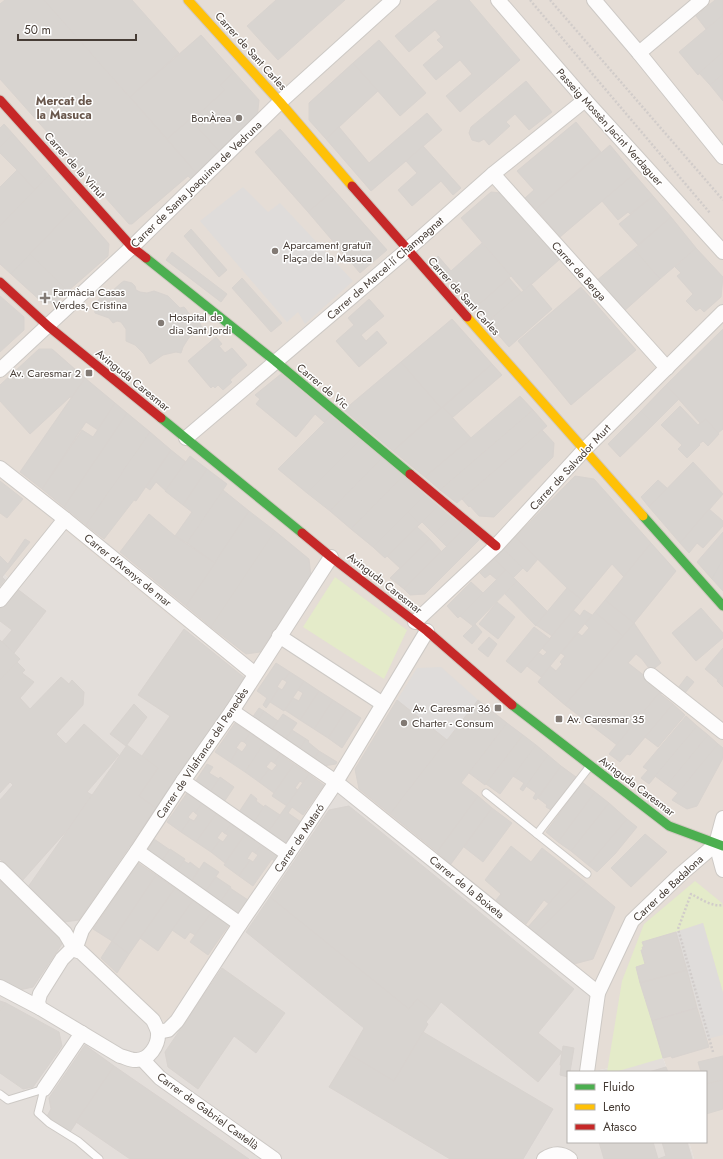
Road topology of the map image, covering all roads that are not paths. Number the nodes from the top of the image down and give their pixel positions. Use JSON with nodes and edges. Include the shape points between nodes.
{"nodes":[{"id":1,"x":188,"y":0,"type":"edge"},
{"id":2,"x":394,"y":0,"type":"edge"},
{"id":3,"x":498,"y":0,"type":"edge"},
{"id":4,"x":594,"y":0,"type":"edge"},
{"id":5,"x":702,"y":0,"type":"edge"},
{"id":6,"x":639,"y":53,"type":"junction"},
{"id":7,"x":0,"y":100,"type":"edge"},
{"id":8,"x":585,"y":100,"type":"junction"},
{"id":9,"x":280,"y":102,"type":"junction"},
{"id":10,"x":723,"y":157,"type":"edge"},
{"id":11,"x":493,"y":174,"type":"junction"},
{"id":12,"x":132,"y":247,"type":"junction"},
{"id":13,"x":407,"y":250,"type":"junction"},
{"id":14,"x":723,"y":252,"type":"edge"},
{"id":15,"x":0,"y":282,"type":"edge"},
{"id":16,"x":723,"y":312,"type":"edge"},
{"id":17,"x":48,"y":326,"type":"junction"},
{"id":18,"x":275,"y":361,"type":"junction"},
{"id":19,"x":666,"y":368,"type":"junction"},
{"id":20,"x":0,"y":370,"type":"edge"},
{"id":21,"x":186,"y":438,"type":"junction"},
{"id":22,"x":584,"y":450,"type":"junction"},
{"id":23,"x":0,"y":468,"type":"edge"},
{"id":24,"x":65,"y":519,"type":"junction"},
{"id":25,"x":496,"y":546,"type":"junction"},
{"id":26,"x":331,"y":557,"type":"junction"},
{"id":27,"x":0,"y":600,"type":"edge"},
{"id":28,"x":723,"y":606,"type":"edge"},
{"id":29,"x":415,"y":622,"type":"junction"},
{"id":30,"x":427,"y":631,"type":"junction"},
{"id":31,"x":280,"y":636,"type":"junction"},
{"id":32,"x":255,"y":674,"type":"junction"},
{"id":33,"x":651,"y":675,"type":"dead end"},
{"id":34,"x":383,"y":704,"type":"junction"},
{"id":35,"x":232,"y":711,"type":"junction"},
{"id":36,"x":723,"y":732,"type":"edge"},
{"id":37,"x":590,"y":766,"type":"junction"},
{"id":38,"x":183,"y":781,"type":"junction"},
{"id":39,"x":336,"y":782,"type":"junction"},
{"id":40,"x":486,"y":793,"type":"dead end"},
{"id":41,"x":723,"y":818,"type":"edge"},
{"id":42,"x":538,"y":834,"type":"junction"},
{"id":43,"x":720,"y":845,"type":"edge"},
{"id":44,"x":137,"y":851,"type":"junction"},
{"id":45,"x":288,"y":854,"type":"junction"},
{"id":46,"x":0,"y":868,"type":"edge"},
{"id":47,"x":723,"y":870,"type":"edge"},
{"id":48,"x":587,"y":874,"type":"dead end"},
{"id":49,"x":240,"y":924,"type":"junction"},
{"id":50,"x":75,"y":950,"type":"junction"},
{"id":51,"x":0,"y":987,"type":"edge"},
{"id":52,"x":598,"y":993,"type":"junction"},
{"id":53,"x":40,"y":1008,"type":"junction"},
{"id":54,"x":158,"y":1032,"type":"junction"},
{"id":55,"x":82,"y":1033,"type":"junction"},
{"id":56,"x":143,"y":1060,"type":"junction"},
{"id":57,"x":587,"y":1071,"type":"edge"},
{"id":58,"x":44,"y":1089,"type":"junction"},
{"id":59,"x":0,"y":1094,"type":"edge"},
{"id":60,"x":568,"y":1152,"type":"edge"},
{"id":61,"x":99,"y":1159,"type":"edge"},
{"id":62,"x":274,"y":1159,"type":"edge"},
{"id":63,"x":544,"y":1159,"type":"edge"}],
"edges":[{"from":1,"to":9,"type":"street","name":"Carrer de Sant Carles"},
{"from":2,"to":9,"type":"street","name":"Carrer de Santa Joaquima de Vedruna"},
{"from":3,"to":8,"type":"street","name":"Passeig Mossèn Jacint Verdaguer"},
{"from":4,"to":6,"type":"street"},
{"from":5,"to":6,"type":"street"},
{"from":6,"to":10,"type":"street"},
{"from":7,"to":12,"type":"street","name":"Carrer de la Virtut"},
{"from":8,"to":11,"type":"street","name":"Carrer de Marcel·lí Champagnat"},
{"from":8,"to":14,"type":"street","name":"Passeig Mossèn Jacint Verdaguer"},
{"from":9,"to":12,"type":"street","name":"Carrer de Santa Joaquima de Vedruna"},
{"from":9,"to":13,"type":"street","name":"Carrer de Sant Carles"},
{"from":11,"to":13,"type":"street","name":"Carrer de Marcel·lí Champagnat"},
{"from":11,"to":19,"type":"street","name":"Carrer de Berga"},
{"from":12,"to":17,"type":"street","name":"Carrer de Santa Joaquima de Vedruna"},
{"from":12,"to":18,"type":"street","name":"Carrer de Vic"},
{"from":13,"to":18,"type":"street","name":"Carrer de Marcel·lí Champagnat"},
{"from":13,"to":22,"type":"street","name":"Carrer de Sant Carles"},
{"from":15,"to":17,"type":"street","name":"Avinguda Caresmar"},
{"from":16,"to":19,"type":"street","name":"Carrer de Salvador Murt"},
{"from":17,"to":20,"type":"street","name":"Carrer de Santa Joaquima de Vedruna"},
{"from":17,"to":21,"type":"street","name":"Avinguda Caresmar"},
{"from":18,"to":21,"type":"street","name":"Carrer de Marcel·lí Champagnat"},
{"from":18,"to":25,"type":"street","name":"Carrer de Vic"},
{"from":19,"to":22,"type":"street","name":"Carrer de Salvador Murt"},
{"from":21,"to":26,"type":"street","name":"Avinguda Caresmar"},
{"from":22,"to":25,"type":"street","name":"Carrer de Salvador Murt"},
{"from":22,"to":28,"type":"street","name":"Carrer de Sant Carles"},
{"from":23,"to":24,"type":"street","name":"Carrer d'Arenys de mar"},
{"from":24,"to":27,"type":"street"},
{"from":24,"to":32,"type":"street","name":"Carrer d'Arenys de mar"},
{"from":25,"to":29,"type":"street","name":"Carrer de Salvador Murt"},
{"from":26,"to":29,"type":"street","name":"Avinguda Caresmar"},
{"from":26,"to":31,"type":"street","name":"Carrer de Vilafranca del Penedès"},
{"from":29,"to":30,"type":"street","name":"Avinguda Caresmar"},
{"from":30,"to":34,"type":"street","name":"Carrer de Mataró"},
{"from":30,"to":37,"type":"street","name":"Avinguda Caresmar"},
{"from":31,"to":32,"type":"street","name":"Carrer de Vilafranca del Penedès"},
{"from":31,"to":34,"type":"street"},
{"from":32,"to":35,"type":"street","name":"Carrer de Vilafranca del Penedès"},
{"from":33,"to":36,"type":"street"},
{"from":34,"to":39,"type":"street","name":"Carrer de Mataró"},
{"from":35,"to":38,"type":"street","name":"Carrer de Vilafranca del Penedès"},
{"from":35,"to":39,"type":"street","name":"Carrer de la Boixeta"},
{"from":37,"to":42,"type":"lane"},
{"from":37,"to":43,"type":"street","name":"Avinguda Caresmar","via":[[669,826]]},
{"from":38,"to":44,"type":"street","name":"Carrer de Vilafranca del Penedès"},
{"from":38,"to":45,"type":"street"},
{"from":39,"to":45,"type":"street","name":"Carrer de Mataró"},
{"from":39,"to":52,"type":"street","name":"Carrer de la Boixeta"},
{"from":40,"to":42,"type":"lane"},
{"from":41,"to":43,"type":"street"},
{"from":42,"to":48,"type":"lane"},
{"from":43,"to":47,"type":"street"},
{"from":43,"to":52,"type":"street","name":"Carrer de Badalona","via":[[681,874],[632,921]]},
{"from":44,"to":49,"type":"street"},
{"from":44,"to":50,"type":"street","name":"Carrer de Vilafranca del Penedès","via":[[82,930]]},
{"from":45,"to":49,"type":"street","name":"Carrer de Mataró"},
{"from":46,"to":50,"type":"street","via":[[65,933]]},
{"from":49,"to":54,"type":"street","name":"Carrer de Mataró","via":[[177,1021],[168,1030]]},
{"from":50,"to":53,"type":"street","via":[[70,951],[62,959],[40,994]]},
{"from":50,"to":54,"type":"street","via":[[81,952],[154,1020]]},
{"from":51,"to":53,"type":"street"},
{"from":52,"to":57,"type":"street","name":"Carrer de Badalona"},
{"from":53,"to":55,"type":"street"},
{"from":54,"to":56,"type":"street","via":[[156,1045]]},
{"from":55,"to":56,"type":"street","via":[[120,1056]]},
{"from":55,"to":58,"type":"street"},
{"from":56,"to":62,"type":"street","name":"Carrer de Gabriel Castellà","via":[[160,1078]]},
{"from":58,"to":59,"type":"lane","via":[[8,1100]]},
{"from":58,"to":61,"type":"lane","via":[[38,1113]]},
{"from":60,"to":63,"type":"street","via":[[552,1154]]}]}
